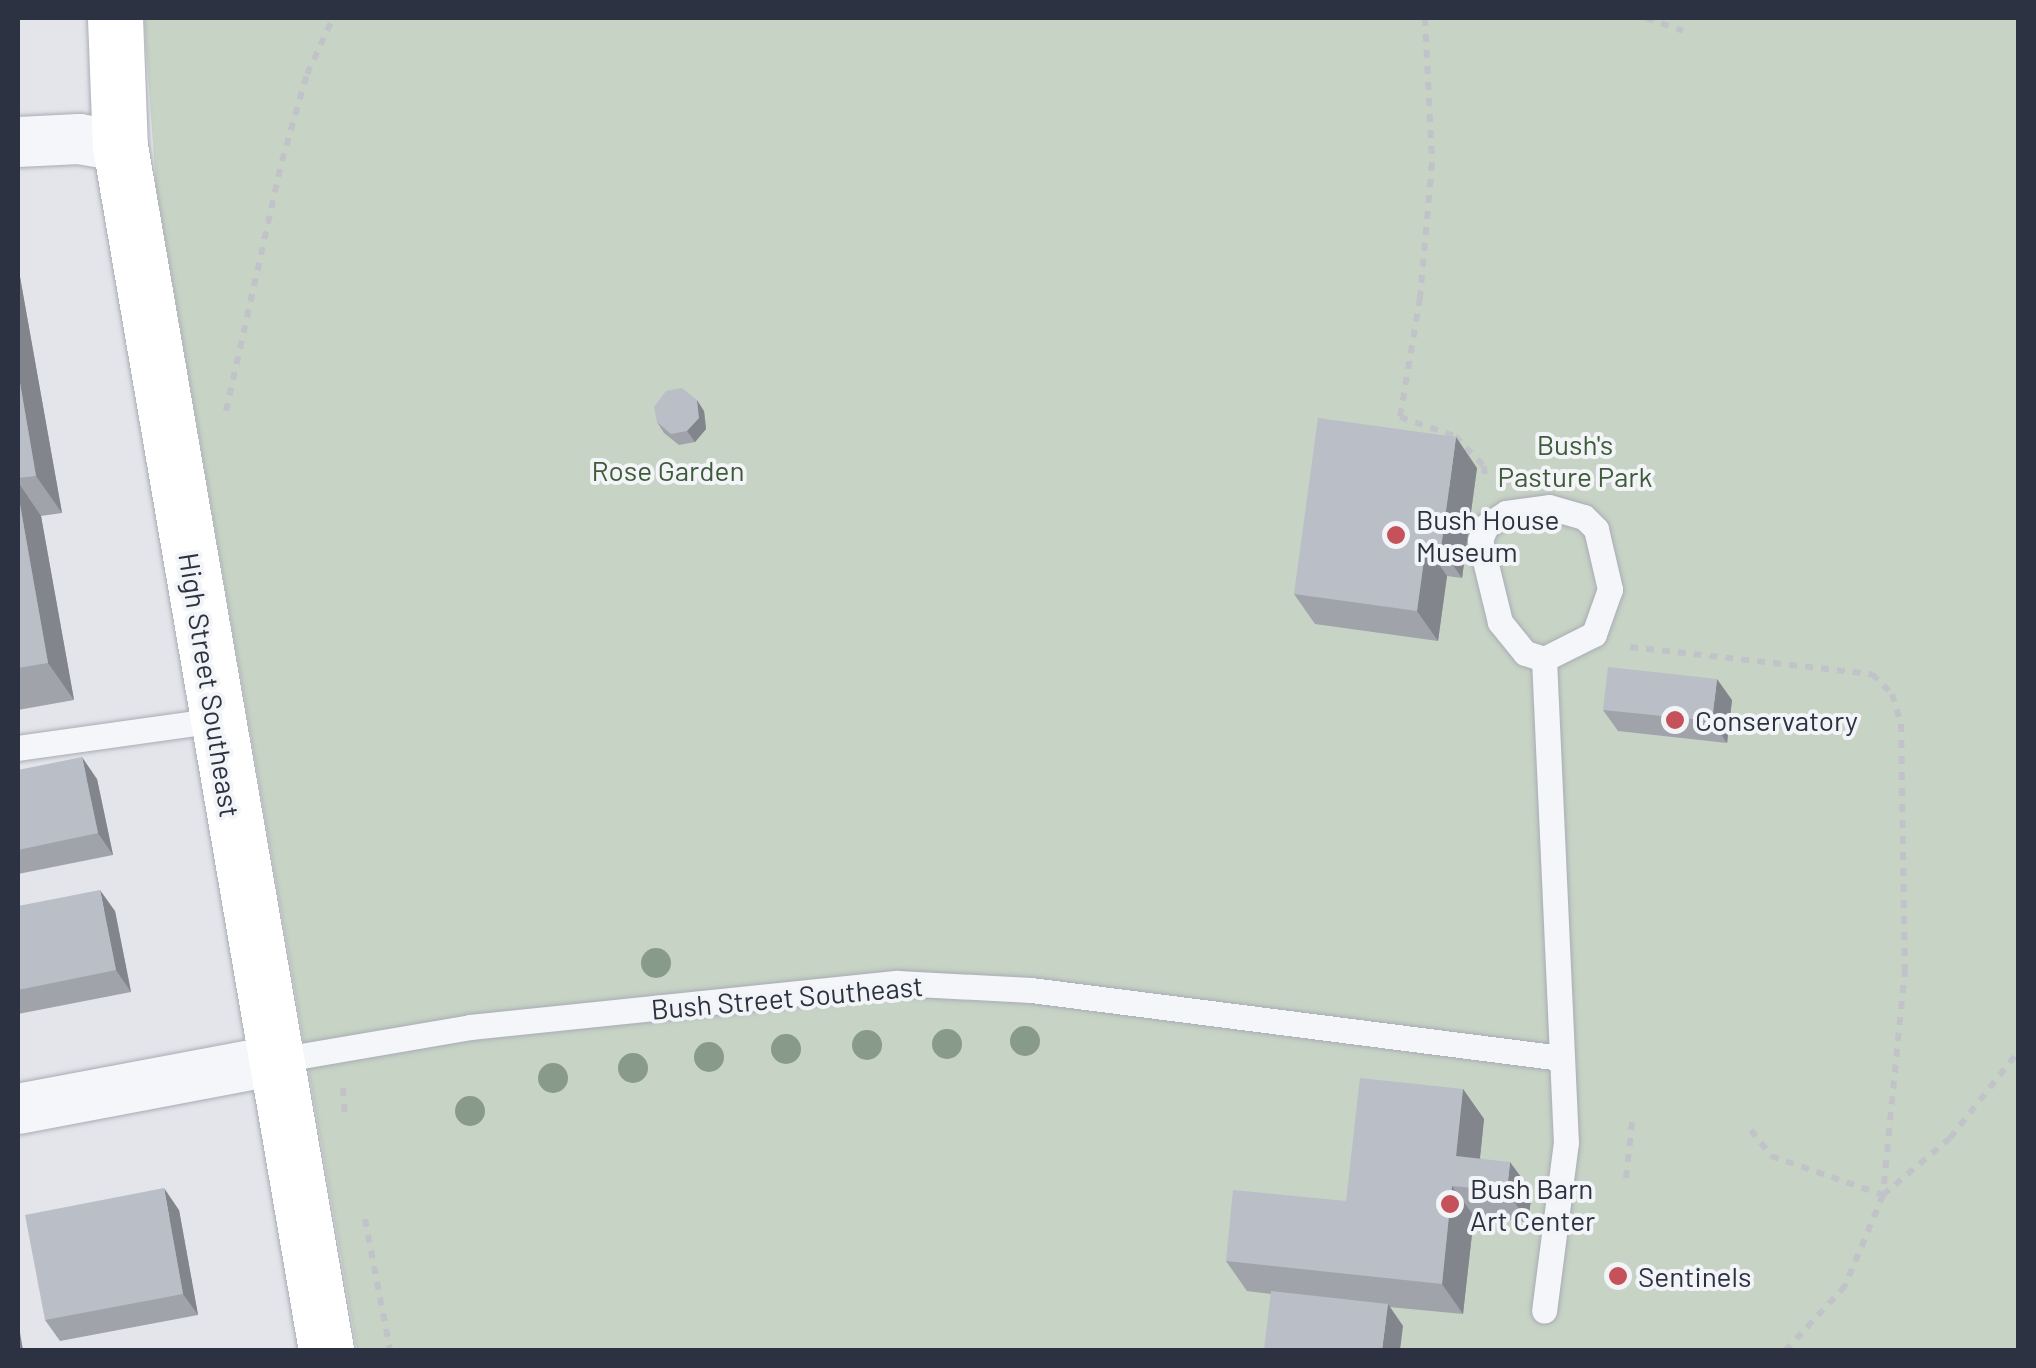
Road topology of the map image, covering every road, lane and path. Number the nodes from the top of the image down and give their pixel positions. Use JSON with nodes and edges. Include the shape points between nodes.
{"nodes":[{"id":1,"x":115,"y":18,"type":"edge"},
{"id":2,"x":333,"y":18,"type":"edge"},
{"id":3,"x":1424,"y":18,"type":"edge"},
{"id":4,"x":1646,"y":18,"type":"edge"},
{"id":5,"x":1683,"y":32,"type":"dead end"},
{"id":6,"x":18,"y":142,"type":"edge"},
{"id":7,"x":120,"y":146,"type":"junction"},
{"id":8,"x":224,"y":425,"type":"dead end"},
{"id":9,"x":1495,"y":518,"type":"junction"},
{"id":10,"x":1594,"y":634,"type":"junction"},
{"id":11,"x":1544,"y":659,"type":"junction"},
{"id":12,"x":216,"y":720,"type":"junction"},
{"id":13,"x":18,"y":748,"type":"edge"},
{"id":14,"x":2018,"y":1052,"type":"edge"},
{"id":15,"x":1561,"y":1058,"type":"junction"},
{"id":16,"x":272,"y":1061,"type":"junction"},
{"id":17,"x":18,"y":1109,"type":"edge"},
{"id":18,"x":1633,"y":1115,"type":"dead end"},
{"id":19,"x":1751,"y":1130,"type":"dead end"},
{"id":20,"x":1626,"y":1178,"type":"dead end"},
{"id":21,"x":1883,"y":1196,"type":"junction"},
{"id":22,"x":362,"y":1206,"type":"dead end"},
{"id":23,"x":1544,"y":1311,"type":"dead end"},
{"id":24,"x":326,"y":1350,"type":"edge"},
{"id":25,"x":390,"y":1350,"type":"edge"},
{"id":26,"x":1786,"y":1350,"type":"edge"}],
"edges":[{"from":1,"to":7,"type":"street","name":"High Street Southeast"},
{"from":2,"to":8,"type":"path","via":[[307,74],[282,160]]},
{"from":3,"to":9,"type":"path","via":[[1432,164],[1400,417],[1442,428],[1468,448],[1484,466]]},
{"from":4,"to":5,"type":"path"},
{"from":6,"to":7,"type":"street","via":[[79,139]]},
{"from":7,"to":12,"type":"street","name":"High Street Southeast"},
{"from":9,"to":10,"type":"lane","via":[[1549,507],[1584,517],[1596,529],[1610,589]]},
{"from":9,"to":11,"type":"lane","via":[[1480,540],[1493,606],[1510,639]]},
{"from":10,"to":11,"type":"lane"},
{"from":10,"to":21,"type":"path","via":[[1619,646],[1872,674],[1892,694],[1903,740],[1904,969]]},
{"from":11,"to":15,"type":"lane"},
{"from":12,"to":13,"type":"lane"},
{"from":12,"to":16,"type":"street","name":"High Street Southeast"},
{"from":14,"to":21,"type":"path","via":[[1950,1138]]},
{"from":15,"to":16,"type":"lane","name":"Bush Street Southeast","via":[[1031,990],[898,983],[470,1027]]},
{"from":15,"to":23,"type":"lane","via":[[1566,1142]]},
{"from":16,"to":17,"type":"street","name":"Bush Street Southeast"},
{"from":16,"to":24,"type":"street","name":"High Street Southeast"},
{"from":18,"to":20,"type":"path"},
{"from":19,"to":21,"type":"path","via":[[1772,1156]]},
{"from":21,"to":26,"type":"path","via":[[1844,1286]]},
{"from":22,"to":25,"type":"path"}]}
